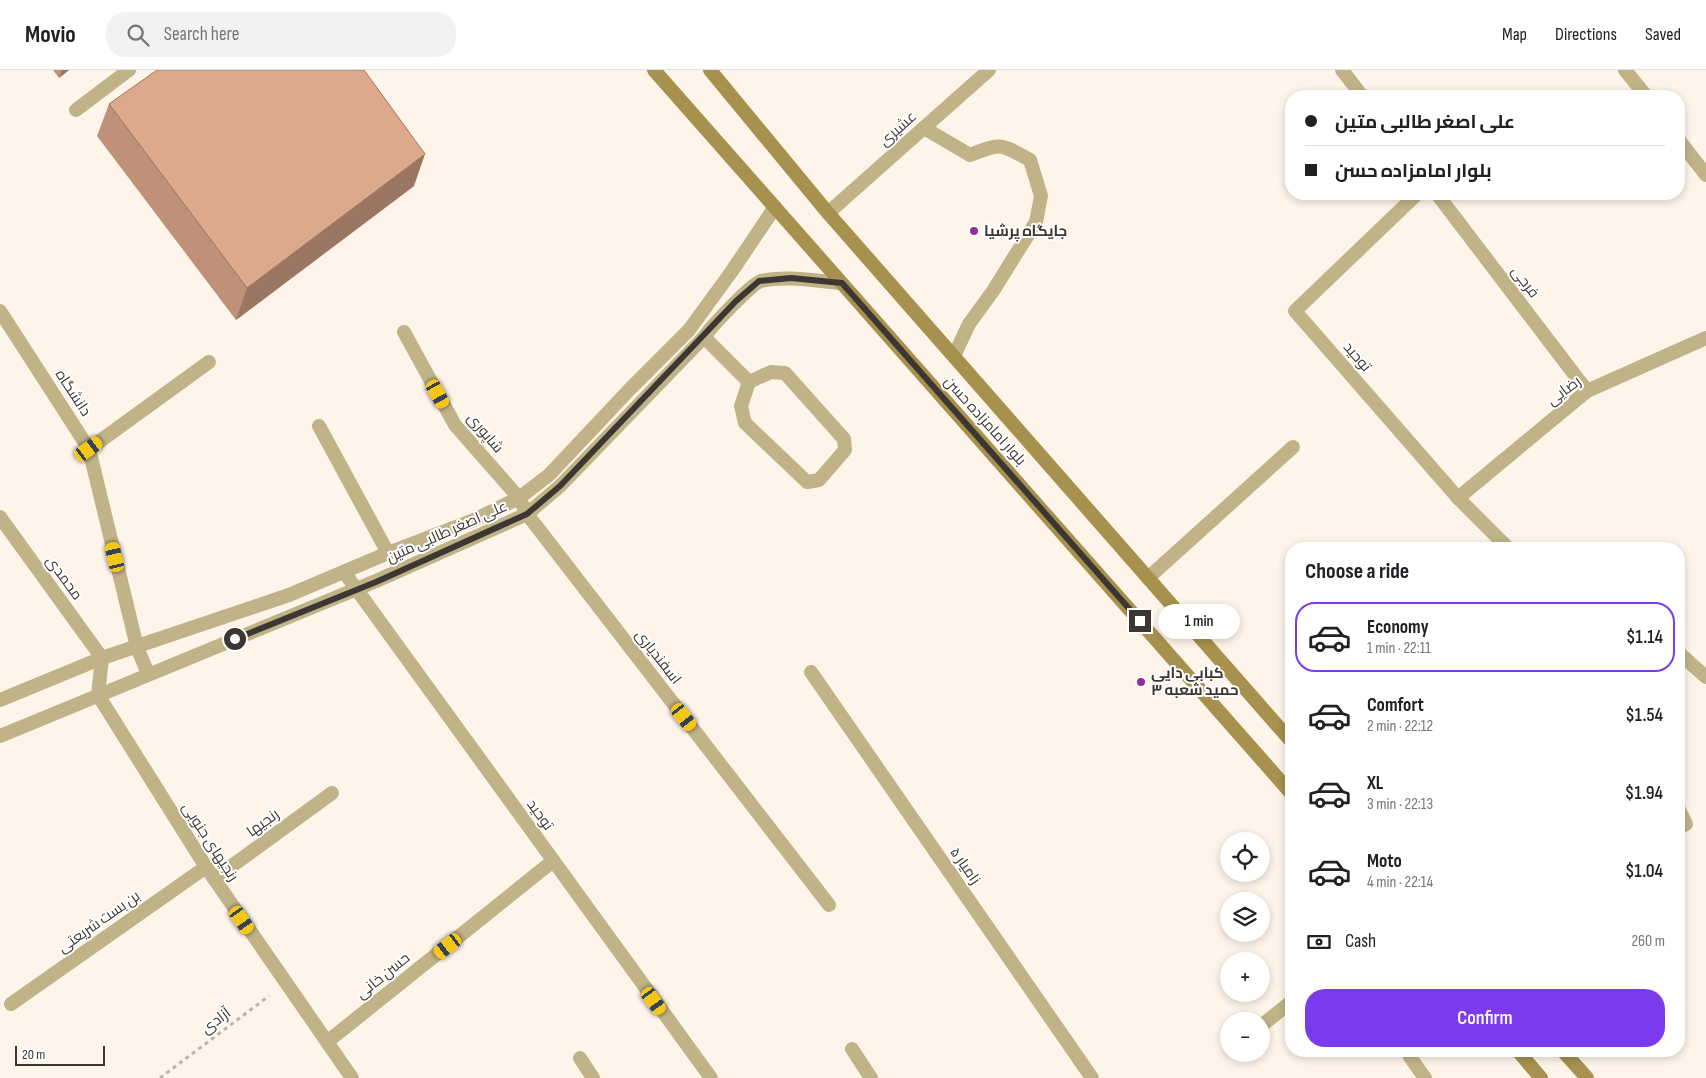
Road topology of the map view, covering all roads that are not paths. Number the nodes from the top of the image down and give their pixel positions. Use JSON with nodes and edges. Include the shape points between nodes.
{"nodes":[{"id":1,"x":129,"y":70,"type":"edge"},
{"id":2,"x":654,"y":70,"type":"edge"},
{"id":3,"x":710,"y":70,"type":"edge"},
{"id":4,"x":989,"y":70,"type":"edge"},
{"id":5,"x":1342,"y":70,"type":"edge"},
{"id":6,"x":1625,"y":70,"type":"edge"},
{"id":7,"x":1357,"y":90,"type":"edge"},
{"id":8,"x":1641,"y":90,"type":"edge"},
{"id":9,"x":76,"y":110,"type":"dead end"},
{"id":10,"x":924,"y":128,"type":"junction"},
{"id":11,"x":1685,"y":148,"type":"edge"},
{"id":12,"x":1706,"y":175,"type":"edge"},
{"id":13,"x":1411,"y":200,"type":"edge"},
{"id":14,"x":1442,"y":200,"type":"edge"},
{"id":15,"x":775,"y":207,"type":"junction"},
{"id":16,"x":828,"y":213,"type":"junction"},
{"id":17,"x":842,"y":283,"type":"junction"},
{"id":18,"x":0,"y":310,"type":"edge"},
{"id":19,"x":404,"y":332,"type":"dead end"},
{"id":20,"x":704,"y":337,"type":"junction"},
{"id":21,"x":1706,"y":338,"type":"edge"},
{"id":22,"x":954,"y":356,"type":"junction"},
{"id":23,"x":209,"y":362,"type":"dead end"},
{"id":24,"x":749,"y":382,"type":"junction"},
{"id":25,"x":1588,"y":391,"type":"junction"},
{"id":26,"x":319,"y":426,"type":"dead end"},
{"id":27,"x":1293,"y":447,"type":"dead end"},
{"id":28,"x":89,"y":449,"type":"junction"},
{"id":29,"x":519,"y":498,"type":"junction"},
{"id":30,"x":1458,"y":498,"type":"junction"},
{"id":31,"x":527,"y":514,"type":"junction"},
{"id":32,"x":0,"y":517,"type":"edge"},
{"id":33,"x":1503,"y":542,"type":"edge"},
{"id":34,"x":388,"y":553,"type":"junction"},
{"id":35,"x":344,"y":572,"type":"junction"},
{"id":36,"x":1148,"y":578,"type":"junction"},
{"id":37,"x":356,"y":589,"type":"junction"},
{"id":38,"x":137,"y":647,"type":"junction"},
{"id":39,"x":102,"y":658,"type":"junction"},
{"id":40,"x":1685,"y":658,"type":"edge"},
{"id":41,"x":811,"y":672,"type":"dead end"},
{"id":42,"x":148,"y":674,"type":"junction"},
{"id":43,"x":1706,"y":677,"type":"edge"},
{"id":44,"x":98,"y":694,"type":"junction"},
{"id":45,"x":0,"y":700,"type":"edge"},
{"id":46,"x":1285,"y":734,"type":"edge"},
{"id":47,"x":0,"y":736,"type":"edge"},
{"id":48,"x":1285,"y":786,"type":"edge"},
{"id":49,"x":332,"y":793,"type":"dead end"},
{"id":50,"x":553,"y":861,"type":"junction"},
{"id":51,"x":206,"y":867,"type":"junction"},
{"id":52,"x":214,"y":879,"type":"junction"},
{"id":53,"x":829,"y":905,"type":"dead end"},
{"id":54,"x":11,"y":1004,"type":"dead end"},
{"id":55,"x":1285,"y":1007,"type":"edge"},
{"id":56,"x":1270,"y":1019,"type":"edge"},
{"id":57,"x":327,"y":1042,"type":"junction"},
{"id":58,"x":852,"y":1049,"type":"dead end"},
{"id":59,"x":1410,"y":1057,"type":"dead end"},
{"id":60,"x":1523,"y":1057,"type":"edge"},
{"id":61,"x":1568,"y":1057,"type":"edge"},
{"id":62,"x":580,"y":1058,"type":"dead end"},
{"id":63,"x":352,"y":1078,"type":"edge"},
{"id":64,"x":594,"y":1078,"type":"edge"},
{"id":65,"x":711,"y":1078,"type":"edge"},
{"id":66,"x":871,"y":1078,"type":"edge"},
{"id":67,"x":1092,"y":1078,"type":"edge"},
{"id":68,"x":1425,"y":1078,"type":"edge"},
{"id":69,"x":1541,"y":1078,"type":"edge"},
{"id":70,"x":1587,"y":1078,"type":"edge"}],
"edges":[{"from":1,"to":9,"type":"street"},
{"from":2,"to":15,"type":"main road","name":"بلوار امامزاده حسن"},
{"from":3,"to":16,"type":"main road","name":"بلوار امامزاده حسن"},
{"from":4,"to":10,"type":"street","name":"عشیری"},
{"from":5,"to":7,"type":"street"},
{"from":6,"to":8,"type":"street"},
{"from":10,"to":16,"type":"street","name":"عشیری"},
{"from":10,"to":22,"type":"street","via":[[970,155],[1003,145],[1030,160],[1041,196],[1036,222],[969,324]]},
{"from":11,"to":12,"type":"street"},
{"from":13,"to":30,"type":"street","name":"توحید","via":[[1295,311]]},
{"from":14,"to":25,"type":"street","name":"فرجی"},
{"from":15,"to":17,"type":"main road","name":"بلوار امامزاده حسن"},
{"from":15,"to":29,"type":"street","name":"علی اصغر طالبی متین","via":[[689,330],[549,475]]},
{"from":16,"to":22,"type":"main road","name":"بلوار امامزاده حسن"},
{"from":17,"to":20,"type":"street","name":"علی اصغر طالبی متین","via":[[791,278],[759,281]]},
{"from":17,"to":48,"type":"main road","name":"بلوار امامزاده حسن"},
{"from":18,"to":28,"type":"street","name":"دانشگاه"},
{"from":19,"to":29,"type":"street","name":"شاپوری","via":[[455,425]]},
{"from":20,"to":24,"type":"street"},
{"from":20,"to":31,"type":"street","name":"علی اصغر طالبی متین","via":[[560,486]]},
{"from":21,"to":25,"type":"street","name":"رضایی"},
{"from":22,"to":36,"type":"main road","name":"بلوار امامزاده حسن"},
{"from":23,"to":28,"type":"street"},
{"from":24,"to":24,"type":"street","via":[[741,406],[745,423],[807,482],[819,480],[845,450],[844,439],[785,373],[771,372]]},
{"from":25,"to":30,"type":"street","name":"رضایی"},
{"from":26,"to":34,"type":"street"},
{"from":27,"to":36,"type":"street"},
{"from":28,"to":38,"type":"street","name":"دانشگاه"},
{"from":29,"to":31,"type":"street","name":"اسفندیاری"},
{"from":29,"to":34,"type":"street","name":"علی اصغر طالبی متین","via":[[474,520]]},
{"from":30,"to":33,"type":"street","name":"توحید"},
{"from":31,"to":37,"type":"street","name":"علی اصغر طالبی متین"},
{"from":31,"to":53,"type":"street","name":"اسفندیاری"},
{"from":32,"to":39,"type":"street","name":"محمدی"},
{"from":34,"to":35,"type":"street","name":"علی اصغر طالبی متین"},
{"from":35,"to":37,"type":"street","name":"توحید"},
{"from":35,"to":38,"type":"street","name":"علی اصغر طالبی متین","via":[[289,595]]},
{"from":36,"to":46,"type":"main road","name":"بلوار امامزاده حسن"},
{"from":37,"to":42,"type":"street","name":"علی اصغر طالبی متین"},
{"from":37,"to":50,"type":"street","name":"توحید"},
{"from":38,"to":39,"type":"street","name":"علی اصغر طالبی متین"},
{"from":38,"to":42,"type":"street","name":"دانشگاه"},
{"from":39,"to":44,"type":"street"},
{"from":39,"to":45,"type":"street","name":"علی اصغر طالبی متین"},
{"from":40,"to":43,"type":"street"},
{"from":41,"to":67,"type":"street","name":"زامیار ۵"},
{"from":42,"to":44,"type":"street","name":"علی اصغر طالبی متین"},
{"from":44,"to":47,"type":"street","name":"علی اصغر طالبی متین"},
{"from":44,"to":51,"type":"street","name":"رنجیهای جنوبی"},
{"from":49,"to":52,"type":"street","name":"رنجیها"},
{"from":50,"to":57,"type":"street","name":"حسن خانی"},
{"from":50,"to":65,"type":"street","name":"توحید"},
{"from":51,"to":52,"type":"street","name":"رنجیهای جنوبی"},
{"from":51,"to":54,"type":"street","name":"بن بست شریعتی"},
{"from":52,"to":57,"type":"street","name":"رنجیهای جنوبی"},
{"from":55,"to":56,"type":"street"},
{"from":57,"to":63,"type":"street","name":"رنجیهای جنوبی"},
{"from":58,"to":66,"type":"street"},
{"from":59,"to":68,"type":"street"},
{"from":60,"to":69,"type":"main road"},
{"from":61,"to":70,"type":"main road"},
{"from":62,"to":64,"type":"street"}]}
